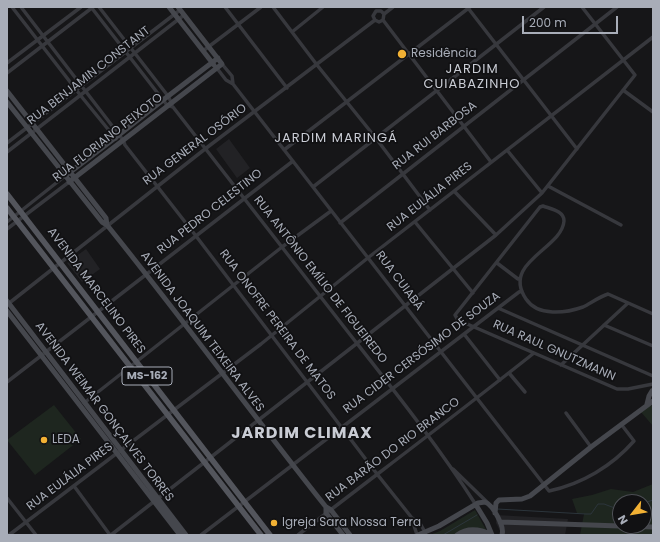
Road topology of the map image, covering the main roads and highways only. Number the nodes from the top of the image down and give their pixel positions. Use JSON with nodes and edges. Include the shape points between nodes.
{"nodes":[{"id":1,"x":169,"y":7,"type":"edge"},
{"id":2,"x":179,"y":8,"type":"edge"},
{"id":3,"x":218,"y":58,"type":"junction"},
{"id":4,"x":212,"y":63,"type":"junction"},
{"id":5,"x":222,"y":64,"type":"joint"},
{"id":6,"x":216,"y":68,"type":"junction"},
{"id":7,"x":7,"y":91,"type":"edge"},
{"id":8,"x":7,"y":102,"type":"edge"},
{"id":9,"x":69,"y":172,"type":"junction"},
{"id":10,"x":64,"y":176,"type":"junction"},
{"id":11,"x":74,"y":178,"type":"junction"},
{"id":12,"x":69,"y":182,"type":"junction"},
{"id":13,"x":7,"y":194,"type":"edge"},
{"id":14,"x":7,"y":208,"type":"edge"},
{"id":15,"x":108,"y":225,"type":"junction"},
{"id":16,"x":7,"y":303,"type":"edge"},
{"id":17,"x":7,"y":311,"type":"edge"},
{"id":18,"x":653,"y":391,"type":"edge"},
{"id":19,"x":653,"y":401,"type":"edge"},
{"id":20,"x":82,"y":404,"type":"junction"},
{"id":21,"x":647,"y":404,"type":"junction"},
{"id":22,"x":156,"y":500,"type":"junction"},
{"id":23,"x":476,"y":505,"type":"junction"},
{"id":24,"x":328,"y":508,"type":"junction"},
{"id":25,"x":494,"y":513,"type":"junction"},
{"id":26,"x":332,"y":517,"type":"junction"},
{"id":27,"x":500,"y":522,"type":"junction"},
{"id":28,"x":612,"y":526,"type":"edge"},
{"id":29,"x":502,"y":534,"type":"edge"},
{"id":30,"x":180,"y":535,"type":"edge"},
{"id":31,"x":186,"y":535,"type":"edge"},
{"id":32,"x":261,"y":535,"type":"edge"},
{"id":33,"x":270,"y":535,"type":"edge"},
{"id":34,"x":343,"y":535,"type":"edge"},
{"id":35,"x":350,"y":535,"type":"edge"},
{"id":36,"x":418,"y":535,"type":"edge"},
{"id":37,"x":457,"y":535,"type":"edge"},
{"id":38,"x":460,"y":535,"type":"edge"},
{"id":39,"x":481,"y":535,"type":"edge"},
{"id":40,"x":492,"y":535,"type":"edge"}],
"edges":[{"from":1,"to":4,"type":"main road","name":"RUA CUIABÁ"},
{"from":2,"to":3,"type":"main road","name":"RUA CUIABÁ"},
{"from":3,"to":4,"type":"main road","name":"RUA FLORIANO PEIXOTO"},
{"from":3,"to":5,"type":"main road","name":"RUA CUIABÁ"},
{"from":4,"to":6,"type":"main road","name":"RUA CUIABÁ"},
{"from":4,"to":9,"type":"main road","name":"RUA FLORIANO PEIXOTO"},
{"from":5,"to":6,"type":"main road","name":"RUA FLORIANO PEIXOTO"},
{"from":6,"to":11,"type":"main road","name":"RUA FLORIANO PEIXOTO"},
{"from":7,"to":9,"type":"main road","name":"AVENIDA JOAQUIM TEIXEIRA ALVES"},
{"from":8,"to":10,"type":"main road","name":"AVENIDA JOAQUIM TEIXEIRA ALVES"},
{"from":9,"to":10,"type":"main road","name":"RUA FLORIANO PEIXOTO"},
{"from":9,"to":11,"type":"main road","name":"AVENIDA JOAQUIM TEIXEIRA ALVES"},
{"from":10,"to":12,"type":"main road","name":"AVENIDA JOAQUIM TEIXEIRA ALVES"},
{"from":11,"to":12,"type":"main road","name":"RUA FLORIANO PEIXOTO"},
{"from":11,"to":15,"type":"main road","name":"AVENIDA JOAQUIM TEIXEIRA ALVES","via":[[106,218]]},
{"from":12,"to":15,"type":"main road","name":"AVENIDA JOAQUIM TEIXEIRA ALVES","via":[[102,222]]},
{"from":13,"to":33,"type":"main road","name":"AVENIDA MARCELINO PIRES","number":"MS-162"},
{"from":14,"to":32,"type":"main road","name":"AVENIDA MARCELINO PIRES","number":"MS-162"},
{"from":15,"to":24,"type":"main road","name":"AVENIDA JOAQUIM TEIXEIRA ALVES","via":[[258,422]]},
{"from":16,"to":20,"type":"main road","name":"AVENIDA WEIMAR GONÇALVES TORRES","via":[[47,352]]},
{"from":17,"to":20,"type":"main road","name":"AVENIDA WEIMAR GONÇALVES TORRES"},
{"from":18,"to":21,"type":"main road"},
{"from":19,"to":21,"type":"main road"},
{"from":20,"to":22,"type":"main road","name":"AVENIDA WEIMAR GONÇALVES TORRES"},
{"from":21,"to":25,"type":"main road","via":[[530,496],[500,500],[496,503]]},
{"from":22,"to":30,"type":"main road","name":"AVENIDA WEIMAR GONÇALVES TORRES"},
{"from":22,"to":31,"type":"main road","name":"AVENIDA WEIMAR GONÇALVES TORRES"},
{"from":23,"to":25,"type":"main road","name":"RUA ANTÔNIO EMÍLIO DE FIGUEIREDO","via":[[487,502]]},
{"from":23,"to":36,"type":"main road","via":[[440,526]]},
{"from":23,"to":40,"type":"main road","name":"RUA ANTÔNIO EMÍLIO DE FIGUEIREDO"},
{"from":24,"to":26,"type":"main road","name":"AVENIDA JOAQUIM TEIXEIRA ALVES"},
{"from":24,"to":26,"type":"main road","via":[[326,513]]},
{"from":25,"to":27,"type":"main road","name":"RUA ANTÔNIO EMÍLIO DE FIGUEIREDO"},
{"from":26,"to":34,"type":"main road"},
{"from":26,"to":35,"type":"main road"},
{"from":27,"to":28,"type":"main road"},
{"from":27,"to":29,"type":"main road","name":"RUA ANTÔNIO EMÍLIO DE FIGUEIREDO"},
{"from":37,"to":40,"type":"main road","via":[[469,529]]},
{"from":38,"to":39,"type":"main road"}]}
